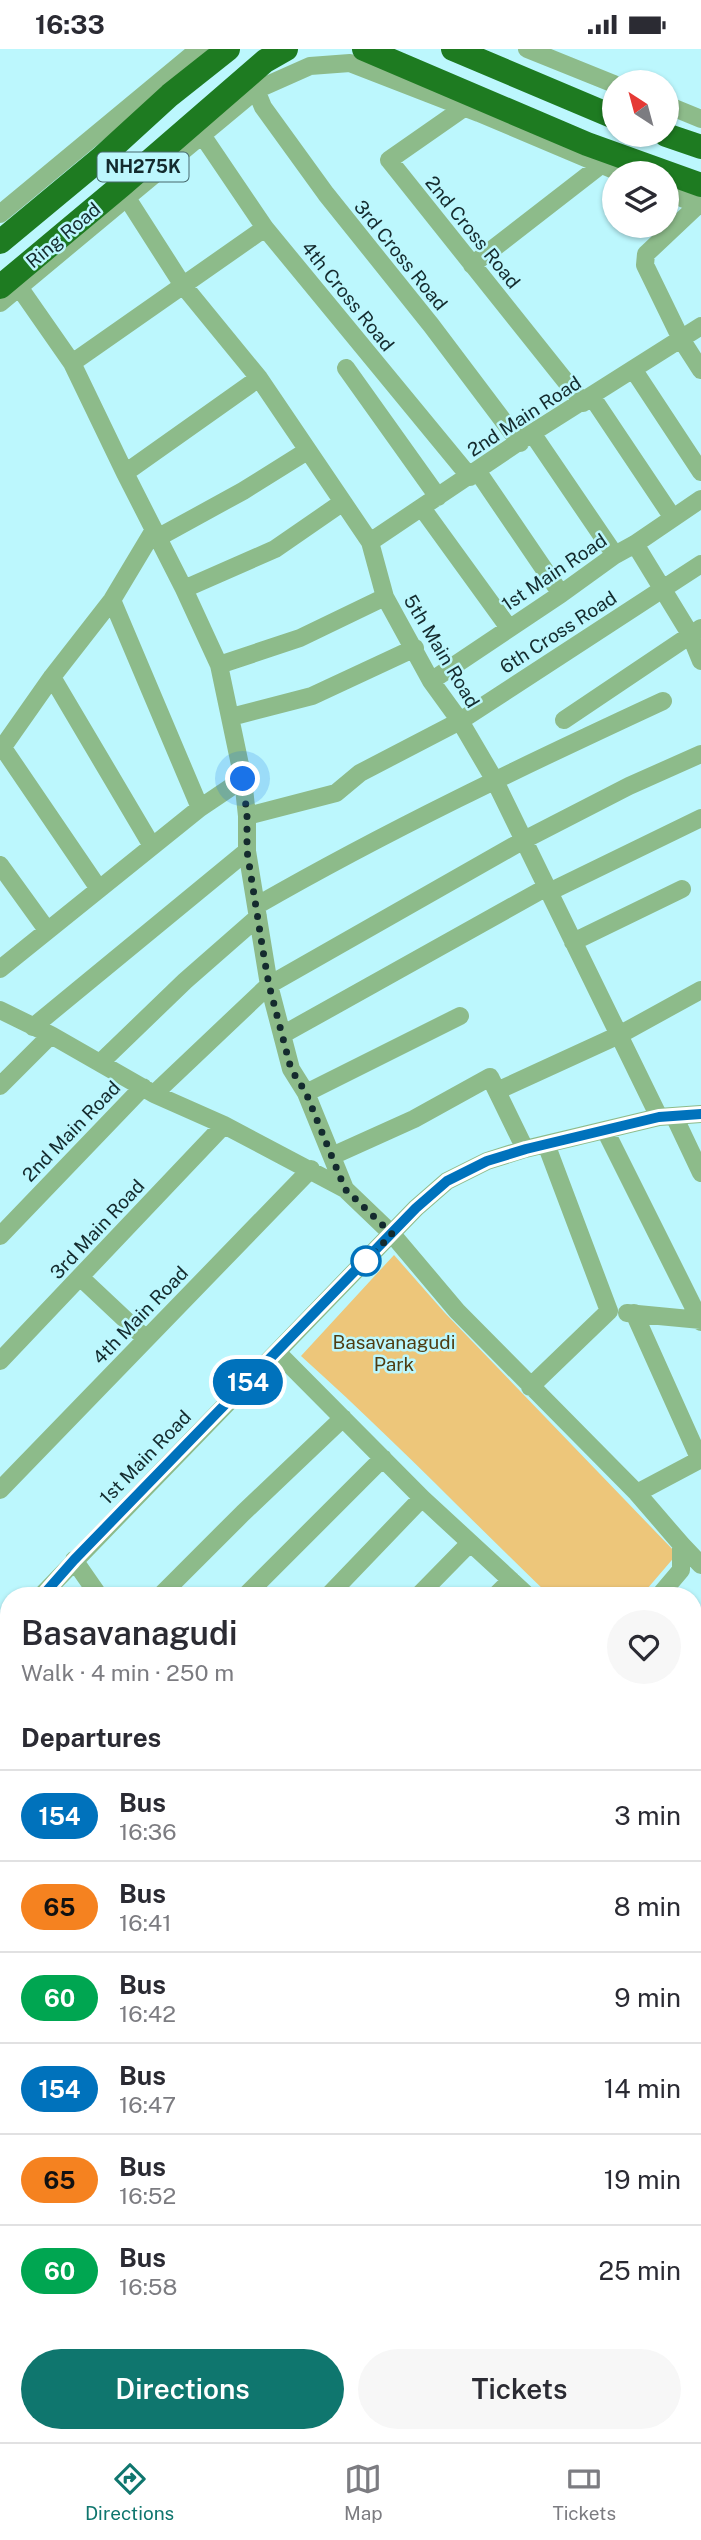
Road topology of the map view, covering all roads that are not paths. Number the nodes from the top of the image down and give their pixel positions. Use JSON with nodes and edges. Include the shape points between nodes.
{"nodes":[{"id":1,"x":199,"y":49,"type":"edge"},
{"id":2,"x":228,"y":49,"type":"edge"},
{"id":3,"x":286,"y":49,"type":"edge"},
{"id":4,"x":364,"y":49,"type":"edge"},
{"id":5,"x":453,"y":49,"type":"edge"},
{"id":6,"x":527,"y":49,"type":"edge"},
{"id":7,"x":602,"y":79,"type":"edge"},
{"id":8,"x":256,"y":90,"type":"junction"},
{"id":9,"x":465,"y":107,"type":"junction"},
{"id":10,"x":679,"y":110,"type":"edge"},
{"id":11,"x":602,"y":112,"type":"edge"},
{"id":12,"x":701,"y":119,"type":"edge"},
{"id":13,"x":202,"y":135,"type":"junction"},
{"id":14,"x":679,"y":139,"type":"edge"},
{"id":15,"x":701,"y":147,"type":"edge"},
{"id":16,"x":601,"y":165,"type":"joint"},
{"id":17,"x":679,"y":195,"type":"edge"},
{"id":18,"x":127,"y":198,"type":"junction"},
{"id":19,"x":700,"y":199,"type":"edge"},
{"id":20,"x":0,"y":214,"type":"edge"},
{"id":21,"x":265,"y":228,"type":"junction"},
{"id":22,"x":0,"y":241,"type":"edge"},
{"id":23,"x":472,"y":265,"type":"junction"},
{"id":24,"x":182,"y":284,"type":"junction"},
{"id":25,"x":10,"y":287,"type":"edge"},
{"id":26,"x":0,"y":303,"type":"edge"},
{"id":27,"x":701,"y":326,"type":"edge"},
{"id":28,"x":681,"y":339,"type":"junction"},
{"id":29,"x":72,"y":363,"type":"junction"},
{"id":30,"x":346,"y":368,"type":"dead end"},
{"id":31,"x":633,"y":369,"type":"junction"},
{"id":32,"x":701,"y":370,"type":"edge"},
{"id":33,"x":259,"y":378,"type":"junction"},
{"id":34,"x":587,"y":400,"type":"junction"},
{"id":35,"x":526,"y":438,"type":"junction"},
{"id":36,"x":307,"y":451,"type":"junction"},
{"id":37,"x":701,"y":472,"type":"edge"},
{"id":38,"x":125,"y":473,"type":"junction"},
{"id":39,"x":474,"y":474,"type":"junction"},
{"id":40,"x":438,"y":497,"type":"junction"},
{"id":41,"x":701,"y":499,"type":"edge"},
{"id":42,"x":343,"y":502,"type":"junction"},
{"id":43,"x":422,"y":508,"type":"junction"},
{"id":44,"x":673,"y":518,"type":"junction"},
{"id":45,"x":156,"y":533,"type":"junction"},
{"id":46,"x":370,"y":542,"type":"junction"},
{"id":47,"x":635,"y":544,"type":"junction"},
{"id":48,"x":615,"y":555,"type":"junction"},
{"id":49,"x":701,"y":563,"type":"edge"},
{"id":50,"x":184,"y":589,"type":"junction"},
{"id":51,"x":664,"y":589,"type":"junction"},
{"id":52,"x":561,"y":594,"type":"junction"},
{"id":53,"x":385,"y":597,"type":"junction"},
{"id":54,"x":112,"y":600,"type":"junction"},
{"id":55,"x":509,"y":628,"type":"junction"},
{"id":56,"x":696,"y":631,"type":"edge"},
{"id":57,"x":415,"y":648,"type":"junction"},
{"id":58,"x":700,"y":658,"type":"edge"},
{"id":59,"x":219,"y":665,"type":"junction"},
{"id":60,"x":52,"y":677,"type":"junction"},
{"id":61,"x":431,"y":681,"type":"junction"},
{"id":62,"x":663,"y":701,"type":"dead end"},
{"id":63,"x":231,"y":717,"type":"junction"},
{"id":64,"x":564,"y":720,"type":"dead end"},
{"id":65,"x":460,"y":721,"type":"junction"},
{"id":66,"x":2,"y":750,"type":"edge"},
{"id":67,"x":701,"y":754,"type":"edge"},
{"id":68,"x":243,"y":779,"type":"junction"},
{"id":69,"x":494,"y":779,"type":"junction"},
{"id":70,"x":200,"y":808,"type":"junction"},
{"id":71,"x":247,"y":816,"type":"junction"},
{"id":72,"x":701,"y":818,"type":"edge"},
{"id":73,"x":524,"y":840,"type":"junction"},
{"id":74,"x":152,"y":846,"type":"junction"},
{"id":75,"x":247,"y":851,"type":"junction"},
{"id":76,"x":0,"y":865,"type":"edge"},
{"id":77,"x":99,"y":889,"type":"junction"},
{"id":78,"x":682,"y":889,"type":"dead end"},
{"id":79,"x":548,"y":890,"type":"junction"},
{"id":80,"x":257,"y":912,"type":"junction"},
{"id":81,"x":47,"y":930,"type":"junction"},
{"id":82,"x":573,"y":942,"type":"junction"},
{"id":83,"x":0,"y":969,"type":"edge"},
{"id":84,"x":269,"y":985,"type":"junction"},
{"id":85,"x":701,"y":990,"type":"edge"},
{"id":86,"x":0,"y":1010,"type":"edge"},
{"id":87,"x":460,"y":1016,"type":"dead end"},
{"id":88,"x":33,"y":1027,"type":"junction"},
{"id":89,"x":51,"y":1035,"type":"junction"},
{"id":90,"x":282,"y":1035,"type":"junction"},
{"id":91,"x":619,"y":1035,"type":"junction"},
{"id":92,"x":100,"y":1063,"type":"junction"},
{"id":93,"x":0,"y":1086,"type":"edge"},
{"id":94,"x":148,"y":1090,"type":"junction"},
{"id":95,"x":497,"y":1091,"type":"junction"},
{"id":96,"x":306,"y":1093,"type":"junction"},
{"id":97,"x":701,"y":1114,"type":"edge"},
{"id":98,"x":666,"y":1117,"type":"junction"},
{"id":99,"x":224,"y":1125,"type":"junction"},
{"id":100,"x":605,"y":1130,"type":"junction"},
{"id":101,"x":546,"y":1144,"type":"junction"},
{"id":102,"x":526,"y":1149,"type":"junction"},
{"id":103,"x":332,"y":1156,"type":"junction"},
{"id":104,"x":310,"y":1169,"type":"junction"},
{"id":105,"x":701,"y":1173,"type":"edge"},
{"id":106,"x":345,"y":1189,"type":"junction"},
{"id":107,"x":392,"y":1234,"type":"junction"},
{"id":108,"x":0,"y":1236,"type":"edge"},
{"id":109,"x":80,"y":1277,"type":"junction"},
{"id":110,"x":609,"y":1311,"type":"junction"},
{"id":111,"x":634,"y":1313,"type":"junction"},
{"id":112,"x":701,"y":1321,"type":"edge"},
{"id":113,"x":146,"y":1339,"type":"junction"},
{"id":114,"x":278,"y":1352,"type":"junction"},
{"id":115,"x":0,"y":1361,"type":"edge"},
{"id":116,"x":530,"y":1387,"type":"junction"},
{"id":117,"x":343,"y":1418,"type":"junction"},
{"id":118,"x":383,"y":1458,"type":"junction"},
{"id":119,"x":701,"y":1460,"type":"edge"},
{"id":120,"x":0,"y":1490,"type":"edge"},
{"id":121,"x":637,"y":1493,"type":"junction"},
{"id":122,"x":422,"y":1499,"type":"junction"},
{"id":123,"x":469,"y":1544,"type":"junction"},
{"id":124,"x":681,"y":1544,"type":"junction"},
{"id":125,"x":74,"y":1560,"type":"junction"},
{"id":126,"x":701,"y":1566,"type":"edge"},
{"id":127,"x":511,"y":1580,"type":"junction"},
{"id":128,"x":50,"y":1587,"type":"edge"},
{"id":129,"x":93,"y":1587,"type":"edge"},
{"id":130,"x":169,"y":1587,"type":"edge"},
{"id":131,"x":254,"y":1587,"type":"edge"},
{"id":132,"x":337,"y":1587,"type":"edge"},
{"id":133,"x":427,"y":1587,"type":"edge"},
{"id":134,"x":504,"y":1587,"type":"edge"},
{"id":135,"x":518,"y":1587,"type":"edge"},
{"id":136,"x":667,"y":1587,"type":"edge"}],
"edges":[{"from":1,"to":20,"type":"street"},
{"from":2,"to":22,"type":"highway","name":"Ring Road","number":"NH275K"},
{"from":3,"to":25,"type":"highway","name":"Ring Road","number":"NH275K","via":[[265,61]]},
{"from":4,"to":19,"type":"highway","via":[[587,144]]},
{"from":5,"to":11,"type":"highway"},
{"from":6,"to":7,"type":"street"},
{"from":8,"to":9,"type":"street","via":[[310,66],[350,63]]},
{"from":8,"to":13,"type":"street"},
{"from":8,"to":35,"type":"street","name":"3rd Cross Road","via":[[263,107],[326,194]]},
{"from":9,"to":16,"type":"street"},
{"from":9,"to":23,"type":"street","name":"2nd Cross Road","via":[[389,160]]},
{"from":10,"to":12,"type":"street"},
{"from":13,"to":18,"type":"street"},
{"from":13,"to":21,"type":"street","name":"4th Cross Road"},
{"from":14,"to":15,"type":"highway"},
{"from":16,"to":23,"type":"street"},
{"from":17,"to":19,"type":"street"},
{"from":18,"to":24,"type":"street","name":"5th Main Road"},
{"from":18,"to":25,"type":"street"},
{"from":19,"to":28,"type":"street","via":[[646,254],[647,274]]},
{"from":21,"to":24,"type":"street"},
{"from":21,"to":39,"type":"street","name":"4th Cross Road"},
{"from":23,"to":34,"type":"street","name":"2nd Cross Road"},
{"from":24,"to":29,"type":"street"},
{"from":24,"to":33,"type":"street","name":"5th Main Road"},
{"from":25,"to":26,"type":"street"},
{"from":25,"to":29,"type":"street"},
{"from":27,"to":28,"type":"street","name":"2nd Main Road"},
{"from":28,"to":31,"type":"street","name":"2nd Main Road"},
{"from":28,"to":32,"type":"street"},
{"from":29,"to":38,"type":"street"},
{"from":30,"to":40,"type":"street"},
{"from":31,"to":34,"type":"street","name":"2nd Main Road"},
{"from":31,"to":37,"type":"street"},
{"from":33,"to":36,"type":"street","name":"5th Main Road"},
{"from":33,"to":38,"type":"street"},
{"from":34,"to":35,"type":"street","name":"2nd Main Road"},
{"from":34,"to":44,"type":"street","name":"2nd Cross Road"},
{"from":35,"to":39,"type":"street","name":"2nd Main Road"},
{"from":35,"to":48,"type":"street","name":"3rd Cross Road"},
{"from":36,"to":42,"type":"street","name":"5th Main Road"},
{"from":36,"to":45,"type":"street","via":[[243,491]]},
{"from":38,"to":45,"type":"street"},
{"from":39,"to":40,"type":"street","name":"2nd Main Road"},
{"from":39,"to":52,"type":"street","name":"4th Cross Road"},
{"from":40,"to":43,"type":"street","name":"2nd Main Road"},
{"from":41,"to":44,"type":"street","name":"1st Main Road"},
{"from":42,"to":46,"type":"street","name":"5th Main Road"},
{"from":42,"to":50,"type":"street","via":[[275,549]]},
{"from":43,"to":46,"type":"street","name":"2nd Main Road"},
{"from":43,"to":55,"type":"street"},
{"from":44,"to":47,"type":"street","name":"1st Main Road"},
{"from":45,"to":50,"type":"street"},
{"from":45,"to":54,"type":"street"},
{"from":46,"to":53,"type":"street","name":"5th Main Road"},
{"from":47,"to":48,"type":"street","name":"1st Main Road"},
{"from":47,"to":51,"type":"street"},
{"from":48,"to":52,"type":"street","name":"1st Main Road"},
{"from":49,"to":51,"type":"street","name":"6th Cross Road"},
{"from":50,"to":59,"type":"street"},
{"from":51,"to":56,"type":"street"},
{"from":51,"to":65,"type":"street","name":"6th Cross Road"},
{"from":52,"to":55,"type":"street","name":"1st Main Road"},
{"from":53,"to":57,"type":"street","name":"5th Main Road"},
{"from":53,"to":59,"type":"street","via":[[300,638]]},
{"from":54,"to":60,"type":"street"},
{"from":54,"to":70,"type":"street"},
{"from":55,"to":61,"type":"street","name":"1st Main Road"},
{"from":56,"to":58,"type":"street"},
{"from":56,"to":64,"type":"street"},
{"from":57,"to":61,"type":"street","name":"5th Main Road"},
{"from":57,"to":63,"type":"street","via":[[312,696]]},
{"from":59,"to":63,"type":"street"},
{"from":60,"to":66,"type":"street"},
{"from":60,"to":74,"type":"street"},
{"from":61,"to":65,"type":"street","name":"5th Main Road"},
{"from":62,"to":69,"type":"street"},
{"from":63,"to":68,"type":"street"},
{"from":65,"to":69,"type":"street","name":"5th Main Road"},
{"from":65,"to":71,"type":"street","name":"6th Cross Road","via":[[360,773],[337,793]]},
{"from":66,"to":77,"type":"street"},
{"from":67,"to":73,"type":"street","name":"2nd Main Road"},
{"from":68,"to":70,"type":"street"},
{"from":68,"to":71,"type":"street"},
{"from":69,"to":73,"type":"street","name":"5th Main Road"},
{"from":69,"to":80,"type":"street","via":[[312,874]]},
{"from":70,"to":74,"type":"street"},
{"from":71,"to":75,"type":"street"},
{"from":72,"to":79,"type":"street"},
{"from":73,"to":79,"type":"street","name":"5th Main Road"},
{"from":73,"to":84,"type":"street","name":"2nd Main Road"},
{"from":74,"to":77,"type":"street"},
{"from":75,"to":80,"type":"street"},
{"from":75,"to":88,"type":"street"},
{"from":76,"to":81,"type":"street"},
{"from":77,"to":81,"type":"street"},
{"from":78,"to":82,"type":"street"},
{"from":79,"to":82,"type":"street","name":"5th Main Road"},
{"from":79,"to":90,"type":"street"},
{"from":80,"to":84,"type":"street"},
{"from":80,"to":92,"type":"street"},
{"from":81,"to":83,"type":"street"},
{"from":82,"to":91,"type":"street","name":"5th Main Road"},
{"from":84,"to":90,"type":"street"},
{"from":84,"to":94,"type":"street","name":"2nd Main Road"},
{"from":85,"to":91,"type":"street"},
{"from":86,"to":88,"type":"street"},
{"from":87,"to":96,"type":"street"},
{"from":88,"to":89,"type":"street"},
{"from":89,"to":92,"type":"street"},
{"from":89,"to":93,"type":"street"},
{"from":90,"to":96,"type":"street","via":[[291,1069]]},
{"from":91,"to":95,"type":"street"},
{"from":91,"to":98,"type":"street","name":"5th Main Road"},
{"from":92,"to":94,"type":"street"},
{"from":94,"to":99,"type":"street"},
{"from":94,"to":108,"type":"street","name":"2nd Main Road"},
{"from":95,"to":102,"type":"street"},
{"from":95,"to":103,"type":"street","via":[[490,1077],[414,1119]]},
{"from":96,"to":103,"type":"street"},
{"from":97,"to":98,"type":"street","name":"1st Main Road"},
{"from":98,"to":100,"type":"street","name":"1st Main Road"},
{"from":98,"to":105,"type":"street","name":"5th Main Road"},
{"from":99,"to":104,"type":"street"},
{"from":99,"to":109,"type":"street","name":"3rd Main Road"},
{"from":100,"to":101,"type":"street","name":"1st Main Road"},
{"from":100,"to":112,"type":"street"},
{"from":101,"to":102,"type":"street","name":"1st Main Road"},
{"from":101,"to":110,"type":"street"},
{"from":102,"to":107,"type":"street","name":"1st Main Road","via":[[487,1161],[447,1181]]},
{"from":103,"to":106,"type":"street"},
{"from":104,"to":106,"type":"street"},
{"from":104,"to":113,"type":"street","name":"4th Main Road"},
{"from":106,"to":107,"type":"street"},
{"from":107,"to":114,"type":"street","name":"1st Main Road"},
{"from":107,"to":116,"type":"street"},
{"from":109,"to":113,"type":"street"},
{"from":109,"to":115,"type":"street","name":"3rd Main Road"},
{"from":110,"to":111,"type":"street"},
{"from":110,"to":116,"type":"street"},
{"from":111,"to":112,"type":"street"},
{"from":111,"to":119,"type":"street"},
{"from":113,"to":120,"type":"street","name":"4th Main Road"},
{"from":114,"to":117,"type":"street"},
{"from":114,"to":125,"type":"street","name":"1st Main Road"},
{"from":116,"to":121,"type":"street"},
{"from":117,"to":118,"type":"street"},
{"from":117,"to":130,"type":"street"},
{"from":118,"to":122,"type":"street"},
{"from":118,"to":131,"type":"street"},
{"from":119,"to":121,"type":"street"},
{"from":121,"to":124,"type":"street"},
{"from":122,"to":123,"type":"street"},
{"from":122,"to":132,"type":"street"},
{"from":123,"to":127,"type":"street"},
{"from":123,"to":133,"type":"street"},
{"from":124,"to":126,"type":"street"},
{"from":124,"to":136,"type":"street","via":[[681,1570]]},
{"from":125,"to":128,"type":"street","name":"1st Main Road"},
{"from":125,"to":129,"type":"street"},
{"from":127,"to":134,"type":"street"},
{"from":127,"to":135,"type":"street"}]}
